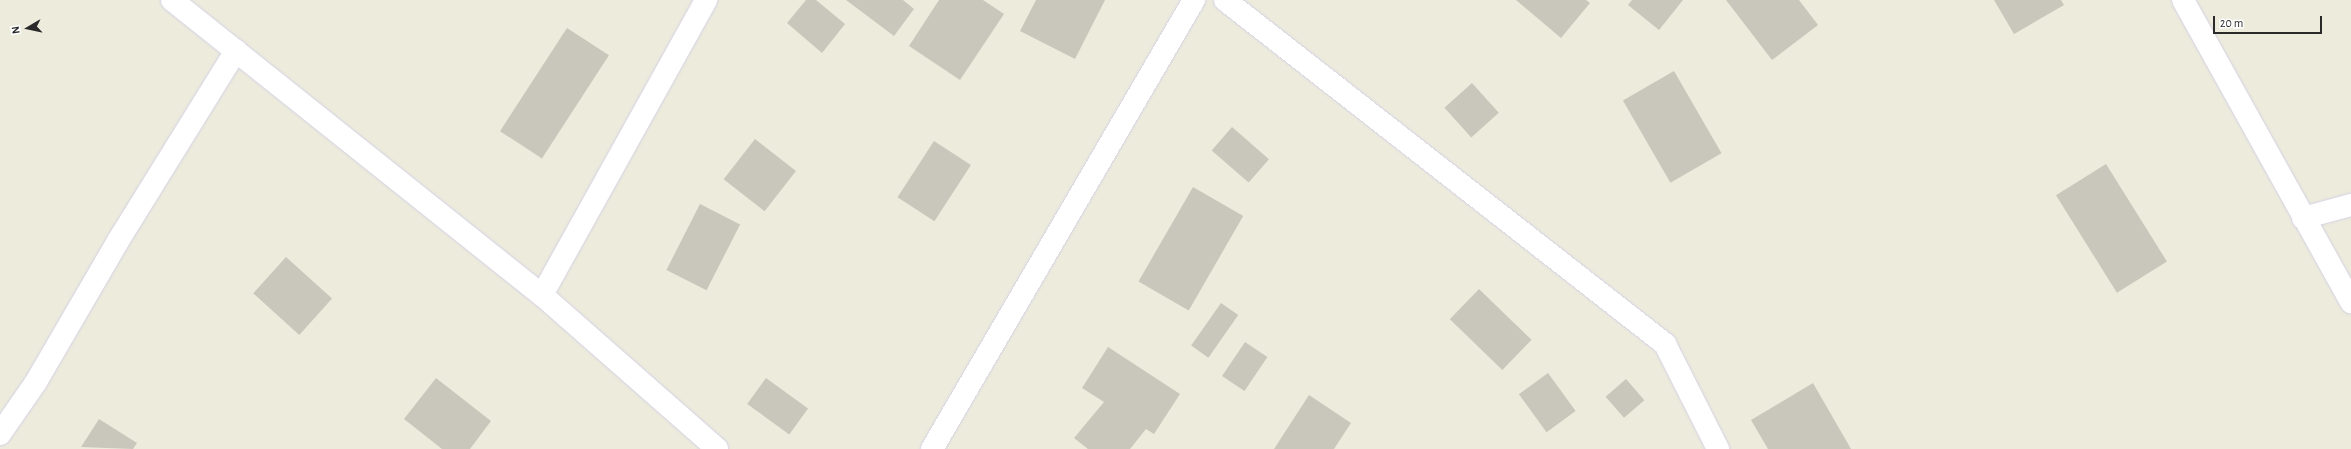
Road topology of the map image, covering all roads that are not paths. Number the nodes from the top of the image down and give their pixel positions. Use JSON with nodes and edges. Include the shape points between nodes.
{"nodes":[{"id":1,"x":172,"y":0,"type":"edge"},
{"id":2,"x":706,"y":0,"type":"edge"},
{"id":3,"x":1194,"y":0,"type":"edge"},
{"id":4,"x":1225,"y":0,"type":"edge"},
{"id":5,"x":2183,"y":0,"type":"edge"},
{"id":6,"x":236,"y":51,"type":"junction"},
{"id":7,"x":2351,"y":205,"type":"edge"},
{"id":8,"x":2303,"y":218,"type":"junction"},
{"id":9,"x":542,"y":295,"type":"junction"},
{"id":10,"x":2351,"y":302,"type":"edge"},
{"id":11,"x":0,"y":434,"type":"edge"},
{"id":12,"x":717,"y":449,"type":"edge"},
{"id":13,"x":932,"y":449,"type":"edge"},
{"id":14,"x":1718,"y":449,"type":"edge"}],
"edges":[{"from":1,"to":6,"type":"street"},
{"from":2,"to":9,"type":"street"},
{"from":3,"to":13,"type":"street"},
{"from":4,"to":14,"type":"street","via":[[1665,344]]},
{"from":5,"to":8,"type":"street"},
{"from":6,"to":9,"type":"street"},
{"from":6,"to":11,"type":"street","via":[[118,241],[36,382]]},
{"from":7,"to":8,"type":"street"},
{"from":8,"to":10,"type":"street"},
{"from":9,"to":12,"type":"street"}]}
